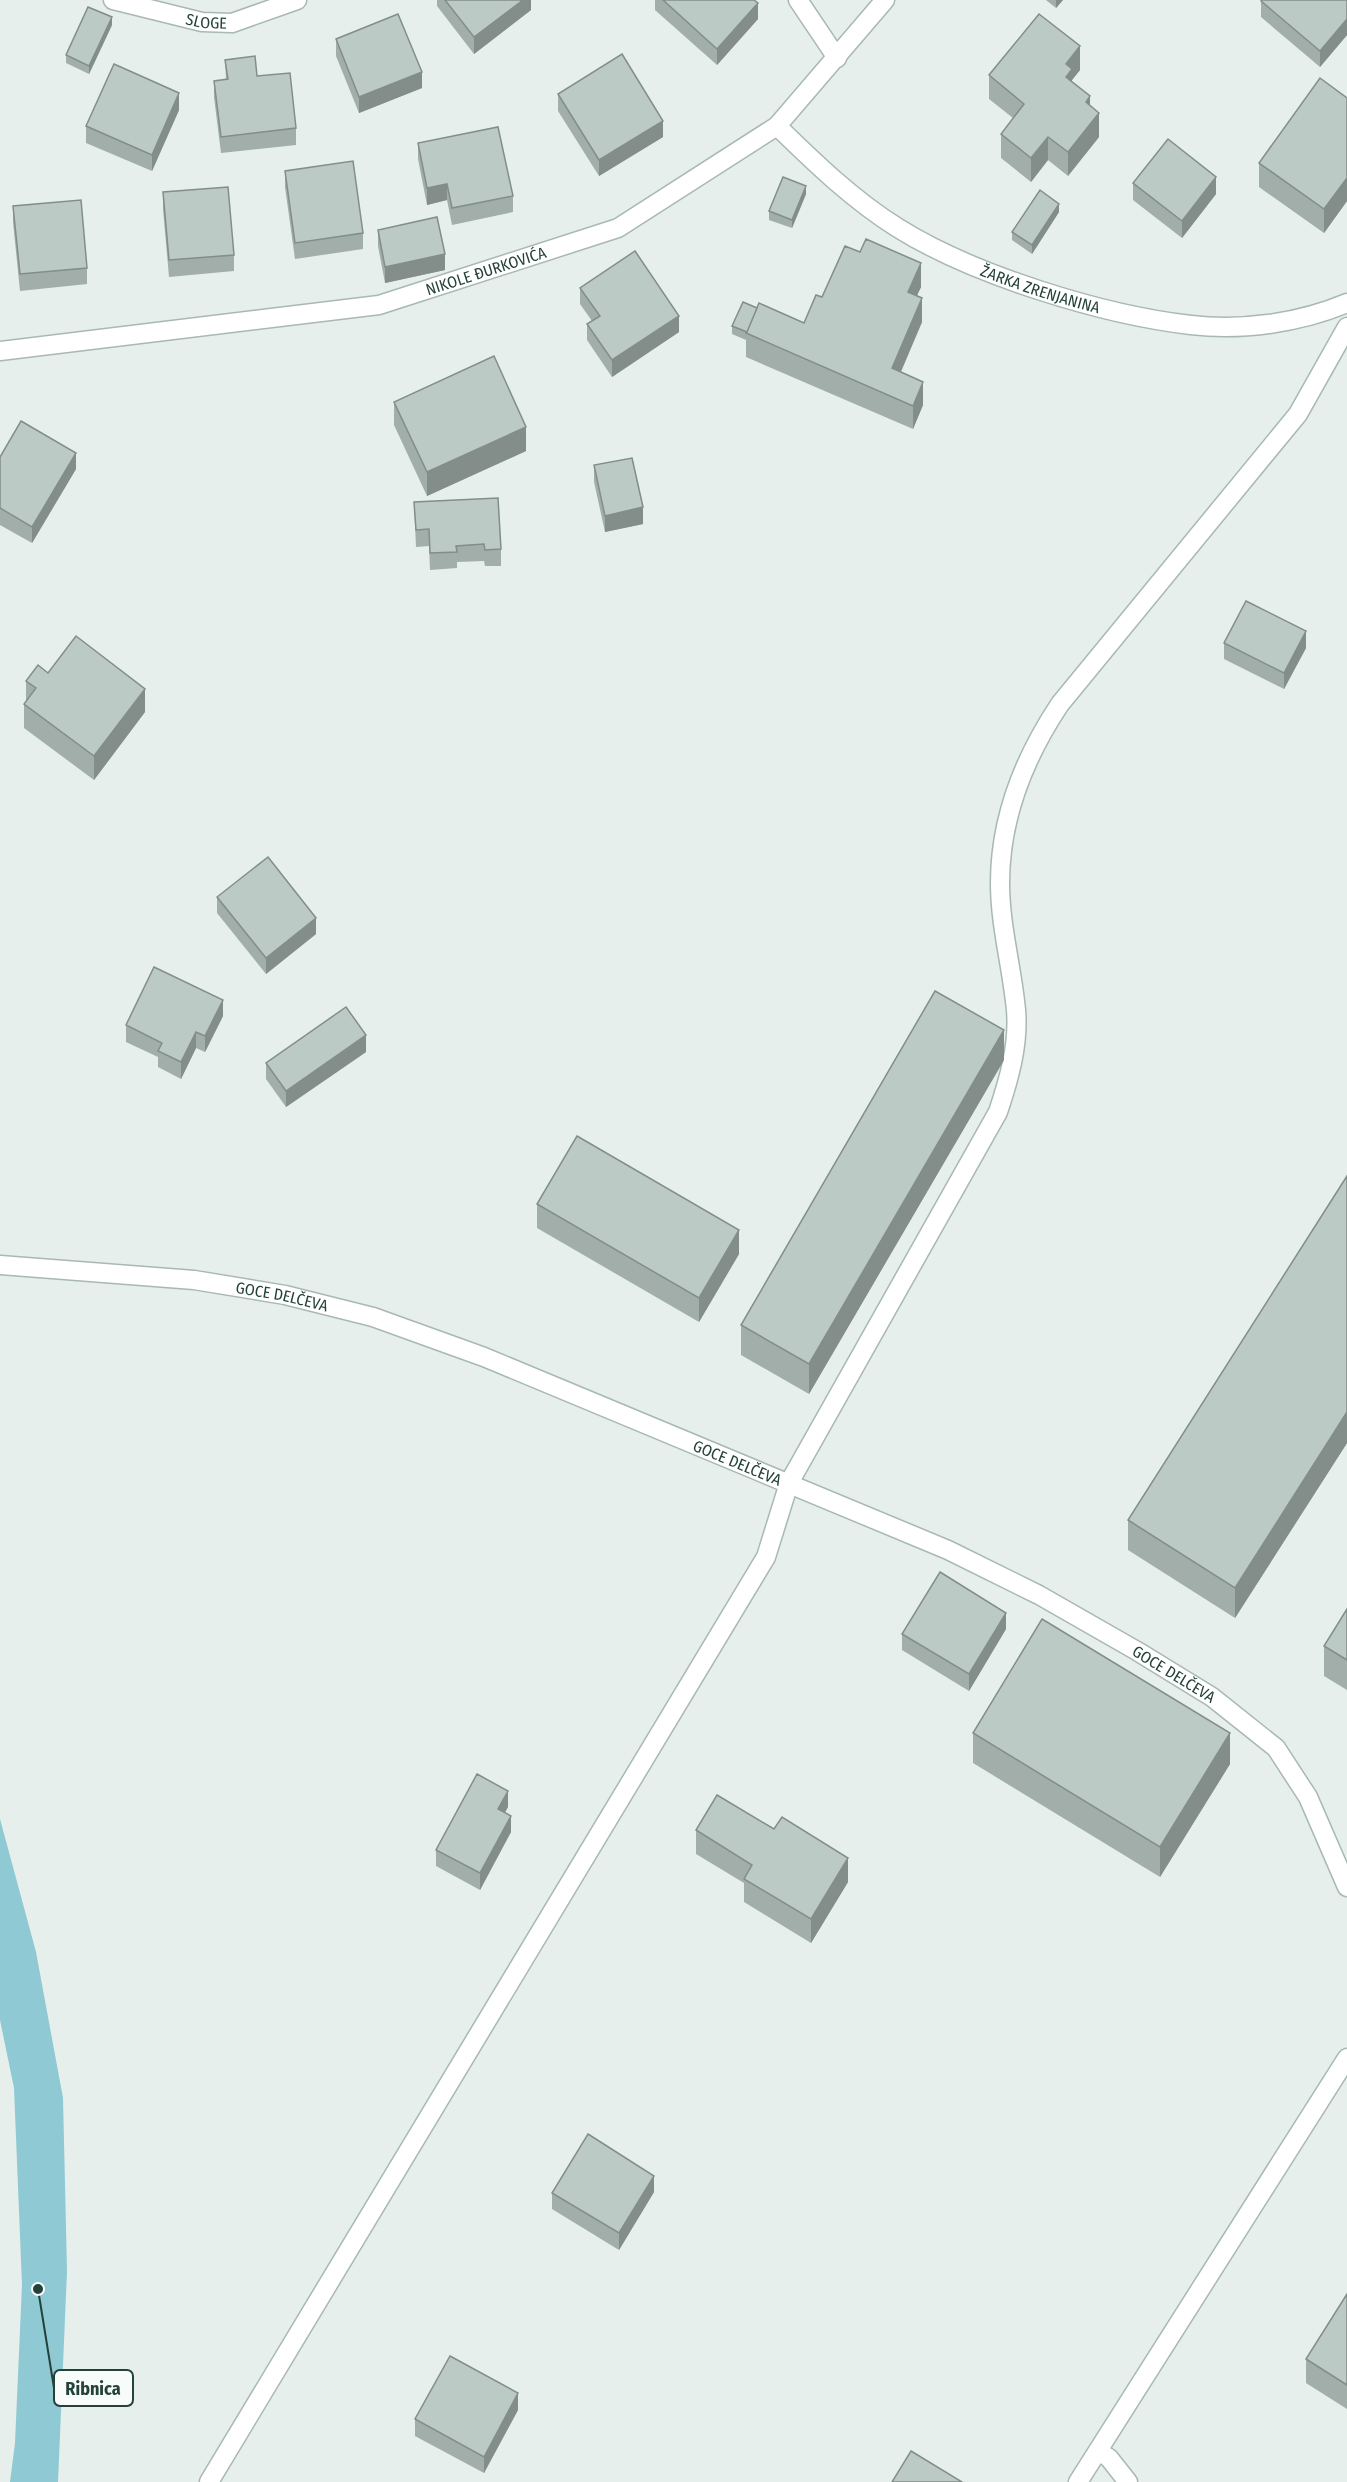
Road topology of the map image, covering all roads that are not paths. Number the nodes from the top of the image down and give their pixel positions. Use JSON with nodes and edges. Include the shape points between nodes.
{"nodes":[{"id":1,"x":113,"y":0,"type":"edge"},
{"id":2,"x":297,"y":0,"type":"edge"},
{"id":3,"x":798,"y":0,"type":"edge"},
{"id":4,"x":885,"y":0,"type":"edge"},
{"id":5,"x":837,"y":58,"type":"junction"},
{"id":6,"x":777,"y":126,"type":"junction"},
{"id":7,"x":1347,"y":303,"type":"edge"},
{"id":8,"x":1347,"y":327,"type":"edge"},
{"id":9,"x":0,"y":351,"type":"edge"},
{"id":10,"x":0,"y":1265,"type":"edge"},
{"id":11,"x":789,"y":1483,"type":"junction"},
{"id":12,"x":1347,"y":1887,"type":"edge"},
{"id":13,"x":1347,"y":2058,"type":"edge"},
{"id":14,"x":1098,"y":2451,"type":"junction"},
{"id":15,"x":209,"y":2482,"type":"edge"},
{"id":16,"x":1078,"y":2482,"type":"edge"},
{"id":17,"x":1128,"y":2482,"type":"edge"}],
"edges":[{"from":1,"to":2,"type":"street","name":"SLOGE","via":[[202,22],[232,23]]},
{"from":3,"to":5,"type":"street"},
{"from":4,"to":5,"type":"street","name":"NIKOLE ĐURKOVIĆA"},
{"from":5,"to":6,"type":"street","name":"NIKOLE ĐURKOVIĆA"},
{"from":6,"to":7,"type":"street","name":"ŽARKA ZRENJANINA","via":[[852,196],[899,229],[962,262],[1033,287],[1192,325],[1288,321],[1325,313]]},
{"from":6,"to":9,"type":"street","name":"NIKOLE ĐURKOVIĆA","via":[[618,228],[379,305]]},
{"from":8,"to":11,"type":"street","via":[[1298,414],[1060,704],[1038,738],[1010,803],[1002,848],[1004,931],[1016,1010],[1010,1077],[998,1112]]},
{"from":10,"to":11,"type":"street","name":"GOCE DELČEVA","via":[[194,1280],[285,1295],[373,1317],[484,1358]]},
{"from":11,"to":12,"type":"street","name":"GOCE DELČEVA","via":[[948,1550],[1039,1595],[1212,1697],[1276,1748],[1308,1797]]},
{"from":11,"to":15,"type":"street","via":[[766,1557]]},
{"from":13,"to":14,"type":"street"},
{"from":14,"to":16,"type":"street"},
{"from":14,"to":17,"type":"street","via":[[1109,2458]]}]}
